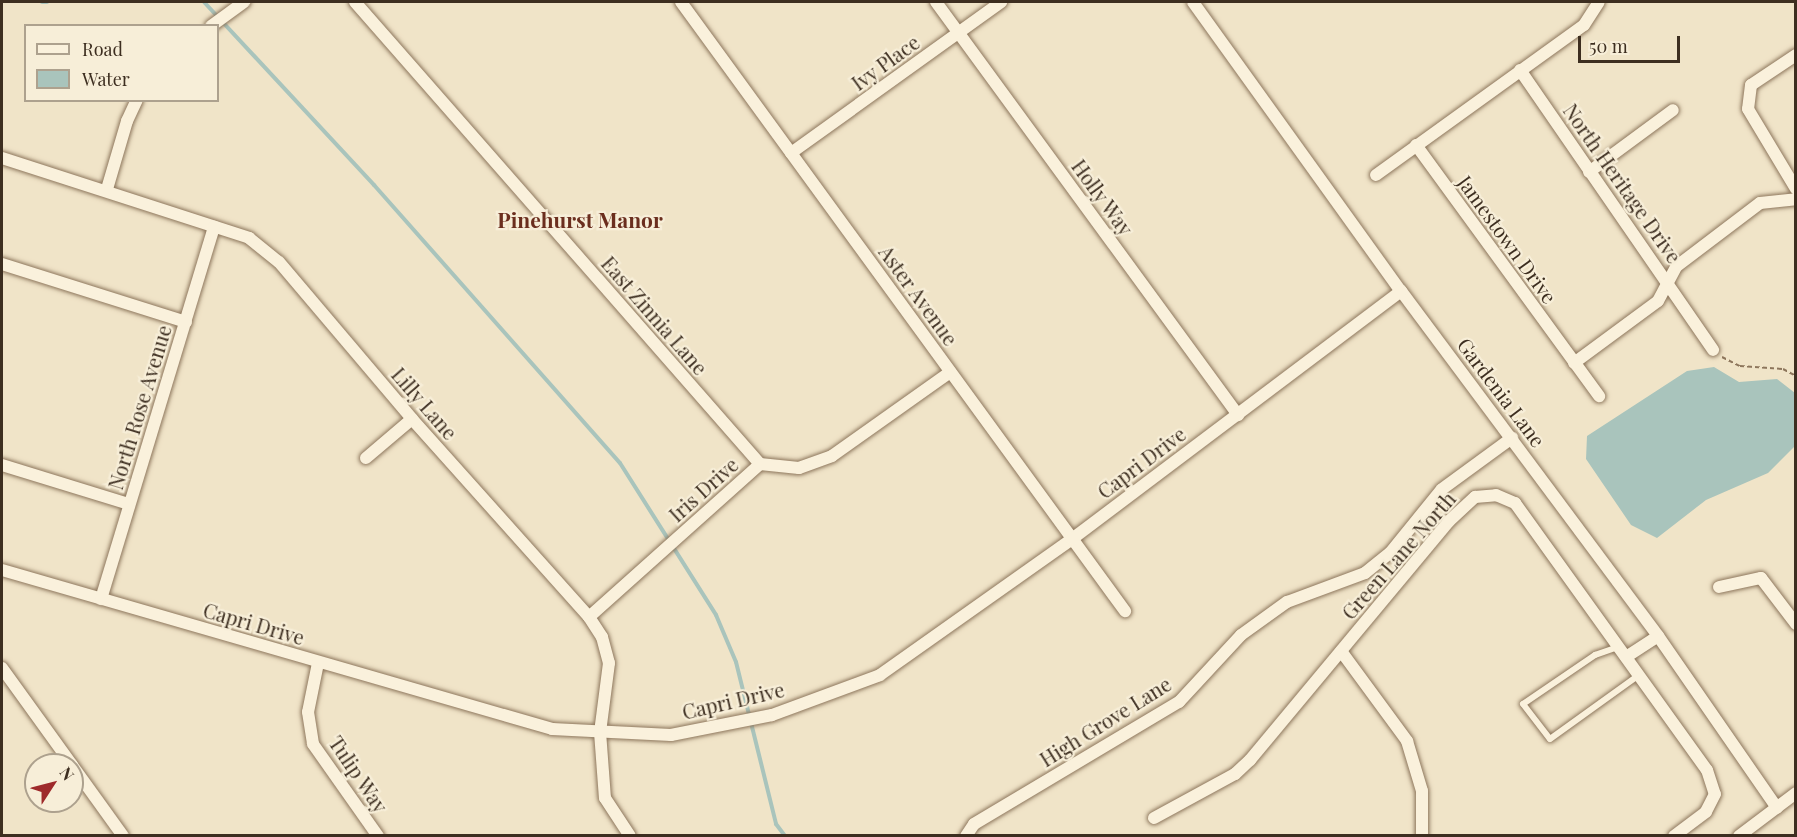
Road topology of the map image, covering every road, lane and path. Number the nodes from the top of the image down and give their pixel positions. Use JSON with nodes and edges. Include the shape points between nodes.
{"nodes":[{"id":1,"x":244,"y":2,"type":"edge"},
{"id":2,"x":355,"y":2,"type":"edge"},
{"id":3,"x":681,"y":2,"type":"edge"},
{"id":4,"x":936,"y":2,"type":"edge"},
{"id":5,"x":1001,"y":2,"type":"edge"},
{"id":6,"x":1193,"y":2,"type":"edge"},
{"id":7,"x":1599,"y":2,"type":"edge"},
{"id":8,"x":214,"y":24,"type":"edge"},
{"id":9,"x":958,"y":33,"type":"junction"},
{"id":10,"x":1796,"y":55,"type":"edge"},
{"id":11,"x":1520,"y":70,"type":"junction"},
{"id":12,"x":136,"y":102,"type":"edge"},
{"id":13,"x":1673,"y":110,"type":"dead end"},
{"id":14,"x":1416,"y":146,"type":"junction"},
{"id":15,"x":791,"y":153,"type":"junction"},
{"id":16,"x":2,"y":158,"type":"edge"},
{"id":17,"x":1589,"y":172,"type":"junction"},
{"id":18,"x":1376,"y":176,"type":"dead end"},
{"id":19,"x":107,"y":189,"type":"junction"},
{"id":20,"x":1796,"y":189,"type":"edge"},
{"id":21,"x":1796,"y":199,"type":"edge"},
{"id":22,"x":214,"y":227,"type":"junction"},
{"id":23,"x":2,"y":264,"type":"edge"},
{"id":24,"x":1667,"y":278,"type":"junction"},
{"id":25,"x":1401,"y":291,"type":"junction"},
{"id":26,"x":186,"y":322,"type":"junction"},
{"id":27,"x":1713,"y":350,"type":"joint"},
{"id":28,"x":1574,"y":363,"type":"junction"},
{"id":29,"x":950,"y":372,"type":"junction"},
{"id":30,"x":1796,"y":376,"type":"edge"},
{"id":31,"x":1599,"y":396,"type":"dead end"},
{"id":32,"x":1238,"y":415,"type":"junction"},
{"id":33,"x":412,"y":419,"type":"junction"},
{"id":34,"x":1512,"y":438,"type":"junction"},
{"id":35,"x":366,"y":458,"type":"dead end"},
{"id":36,"x":760,"y":464,"type":"junction"},
{"id":37,"x":2,"y":465,"type":"edge"},
{"id":38,"x":129,"y":504,"type":"junction"},
{"id":39,"x":1072,"y":538,"type":"junction"},
{"id":40,"x":2,"y":570,"type":"edge"},
{"id":41,"x":1719,"y":587,"type":"dead end"},
{"id":42,"x":101,"y":599,"type":"junction"},
{"id":43,"x":1125,"y":611,"type":"dead end"},
{"id":44,"x":590,"y":617,"type":"junction"},
{"id":45,"x":1796,"y":624,"type":"edge"},
{"id":46,"x":1658,"y":636,"type":"junction"},
{"id":47,"x":1618,"y":646,"type":"junction"},
{"id":48,"x":1341,"y":651,"type":"junction"},
{"id":49,"x":1626,"y":657,"type":"junction"},
{"id":50,"x":318,"y":663,"type":"junction"},
{"id":51,"x":2,"y":668,"type":"edge"},
{"id":52,"x":1639,"y":675,"type":"junction"},
{"id":53,"x":600,"y":732,"type":"junction"},
{"id":54,"x":63,"y":753,"type":"edge"},
{"id":55,"x":84,"y":782,"type":"edge"},
{"id":56,"x":1796,"y":793,"type":"edge"},
{"id":57,"x":1777,"y":808,"type":"junction"},
{"id":58,"x":1154,"y":818,"type":"dead end"},
{"id":59,"x":1747,"y":833,"type":"edge"},
{"id":60,"x":123,"y":836,"type":"edge"},
{"id":61,"x":378,"y":836,"type":"edge"},
{"id":62,"x":630,"y":836,"type":"edge"},
{"id":63,"x":966,"y":836,"type":"edge"},
{"id":64,"x":1422,"y":836,"type":"edge"},
{"id":65,"x":1674,"y":836,"type":"edge"}],
"edges":[{"from":1,"to":8,"type":"street"},
{"from":2,"to":36,"type":"street","name":"East Zinnia Lane"},
{"from":3,"to":15,"type":"street","name":"Aster Avenue"},
{"from":4,"to":9,"type":"street","name":"Holly Way"},
{"from":5,"to":9,"type":"street","name":"Ivy Place"},
{"from":6,"to":25,"type":"street","name":"Gardenia Lane"},
{"from":7,"to":11,"type":"street","via":[[1584,25]]},
{"from":9,"to":15,"type":"street","name":"Ivy Place"},
{"from":9,"to":32,"type":"street","name":"Holly Way"},
{"from":10,"to":20,"type":"street","via":[[1751,85],[1748,109]]},
{"from":11,"to":14,"type":"street"},
{"from":11,"to":17,"type":"street","name":"North Heritage Drive"},
{"from":12,"to":19,"type":"street"},
{"from":13,"to":17,"type":"street"},
{"from":14,"to":18,"type":"street"},
{"from":14,"to":28,"type":"street","name":"Jamestown Drive"},
{"from":15,"to":29,"type":"street","name":"Aster Avenue"},
{"from":16,"to":19,"type":"street","name":"Lilly Lane"},
{"from":17,"to":24,"type":"street","name":"North Heritage Drive"},
{"from":19,"to":22,"type":"street","name":"Lilly Lane"},
{"from":21,"to":24,"type":"street","via":[[1760,203]]},
{"from":22,"to":26,"type":"street","name":"North Rose Avenue"},
{"from":22,"to":33,"type":"street","name":"Lilly Lane","via":[[249,238],[279,262]]},
{"from":23,"to":26,"type":"street"},
{"from":24,"to":27,"type":"street","name":"North Heritage Drive","via":[[1675,299]]},
{"from":24,"to":28,"type":"street","via":[[1658,301]]},
{"from":25,"to":32,"type":"street","name":"Capri Drive"},
{"from":25,"to":34,"type":"street","name":"Gardenia Lane"},
{"from":26,"to":38,"type":"street","name":"North Rose Avenue"},
{"from":27,"to":30,"type":"path","via":[[1740,366],[1783,369]]},
{"from":28,"to":31,"type":"street","name":"Jamestown Drive"},
{"from":29,"to":36,"type":"street","name":"Iris Drive","via":[[832,456],[799,468]]},
{"from":29,"to":39,"type":"street","name":"Aster Avenue"},
{"from":32,"to":39,"type":"street","name":"Capri Drive"},
{"from":33,"to":35,"type":"street"},
{"from":33,"to":44,"type":"street","name":"Lilly Lane"},
{"from":34,"to":46,"type":"street","name":"Gardenia Lane"},
{"from":34,"to":63,"type":"street","name":"High Grove Lane","via":[[1442,489],[1390,553],[1365,573],[1287,602],[1241,635],[1179,702],[974,824]]},
{"from":36,"to":44,"type":"street","name":"Iris Drive"},
{"from":37,"to":38,"type":"street"},
{"from":38,"to":42,"type":"street","name":"North Rose Avenue"},
{"from":39,"to":43,"type":"street","name":"Aster Avenue"},
{"from":39,"to":53,"type":"street","name":"Capri Drive","via":[[880,675],[772,715],[671,735]]},
{"from":40,"to":42,"type":"street","name":"Capri Drive"},
{"from":41,"to":45,"type":"street","via":[[1761,578]]},
{"from":42,"to":50,"type":"street","name":"Capri Drive"},
{"from":44,"to":53,"type":"street","name":"Lilly Lane","via":[[602,637],[609,663]]},
{"from":46,"to":49,"type":"street"},
{"from":46,"to":57,"type":"street","name":"Gardenia Lane"},
{"from":47,"to":48,"type":"street","name":"Green Lane North","via":[[1515,503],[1496,495],[1475,497],[1448,522]]},
{"from":47,"to":49,"type":"street","name":"Green Lane North"},
{"from":47,"to":52,"type":"lane","via":[[1595,655],[1523,704],[1550,739]]},
{"from":48,"to":58,"type":"street","name":"Green Lane North","via":[[1250,760],[1234,774]]},
{"from":48,"to":64,"type":"street","via":[[1407,741],[1422,791]]},
{"from":49,"to":52,"type":"street","name":"Green Lane North"},
{"from":50,"to":53,"type":"street","name":"Capri Drive","via":[[552,729]]},
{"from":50,"to":61,"type":"street","name":"Tulip Way","via":[[308,712],[313,744]]},
{"from":51,"to":54,"type":"street"},
{"from":52,"to":65,"type":"street","name":"Green Lane North","via":[[1707,770],[1715,794],[1706,812]]},
{"from":53,"to":62,"type":"street","name":"Lilly Lane","via":[[605,798]]},
{"from":55,"to":60,"type":"street"},
{"from":56,"to":57,"type":"street"},
{"from":57,"to":59,"type":"street"}]}
